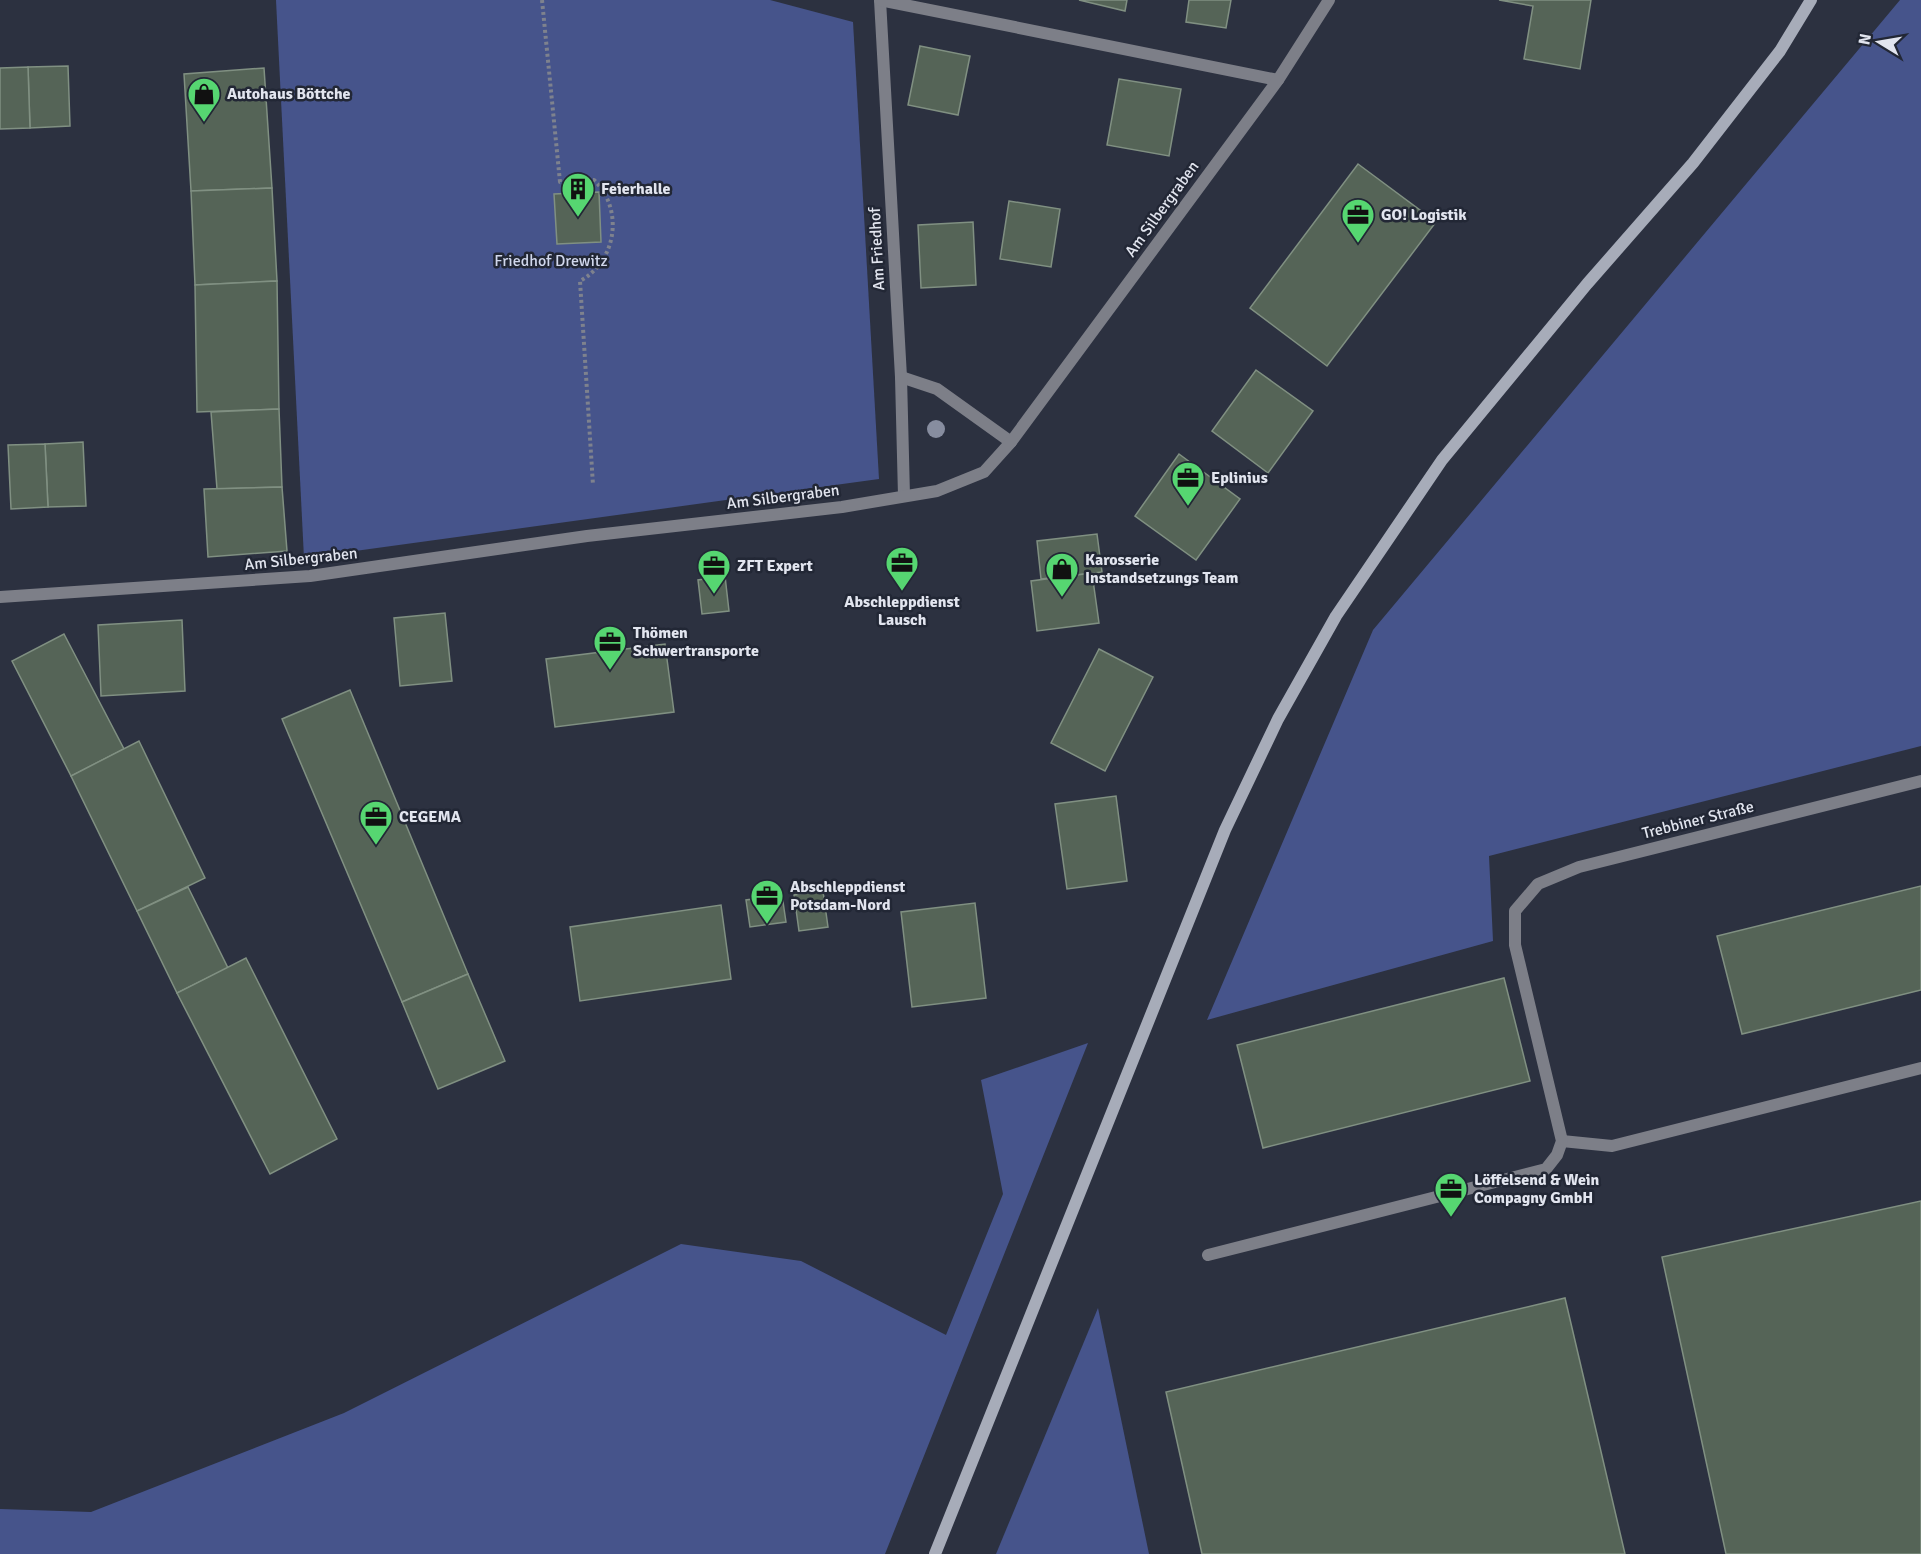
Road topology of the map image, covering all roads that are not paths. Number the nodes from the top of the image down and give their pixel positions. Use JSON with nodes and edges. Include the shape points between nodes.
{"nodes":[{"id":1,"x":880,"y":0,"type":"edge"},
{"id":2,"x":1329,"y":0,"type":"edge"},
{"id":3,"x":1811,"y":0,"type":"edge"},
{"id":4,"x":1278,"y":80,"type":"junction"},
{"id":5,"x":901,"y":377,"type":"junction"},
{"id":6,"x":1011,"y":442,"type":"junction"},
{"id":7,"x":904,"y":496,"type":"junction"},
{"id":8,"x":0,"y":597,"type":"edge"},
{"id":9,"x":1921,"y":781,"type":"edge"},
{"id":10,"x":1921,"y":1068,"type":"edge"},
{"id":11,"x":1562,"y":1141,"type":"junction"},
{"id":12,"x":1208,"y":1255,"type":"dead end"},
{"id":13,"x":935,"y":1554,"type":"edge"}],
"edges":[{"from":1,"to":4,"type":"street","name":"Am Friedhof"},
{"from":1,"to":5,"type":"street","name":"Am Friedhof"},
{"from":2,"to":4,"type":"street","name":"Am Silbergraben"},
{"from":3,"to":13,"type":"main road","via":[[1780,51],[1693,163],[1442,460],[1330,627],[1278,719],[1225,830]]},
{"from":4,"to":6,"type":"street","name":"Am Silbergraben"},
{"from":5,"to":6,"type":"street","via":[[937,389]]},
{"from":5,"to":7,"type":"street","name":"Am Friedhof"},
{"from":6,"to":7,"type":"street","name":"Am Silbergraben","via":[[984,472],[937,491]]},
{"from":7,"to":8,"type":"street","name":"Am Silbergraben","via":[[310,576]]},
{"from":9,"to":11,"type":"street","name":"Trebbiner Straße","via":[[1579,867],[1538,884],[1515,912],[1515,945]]},
{"from":10,"to":11,"type":"street","via":[[1612,1146]]},
{"from":11,"to":12,"type":"street","via":[[1546,1169]]}]}
